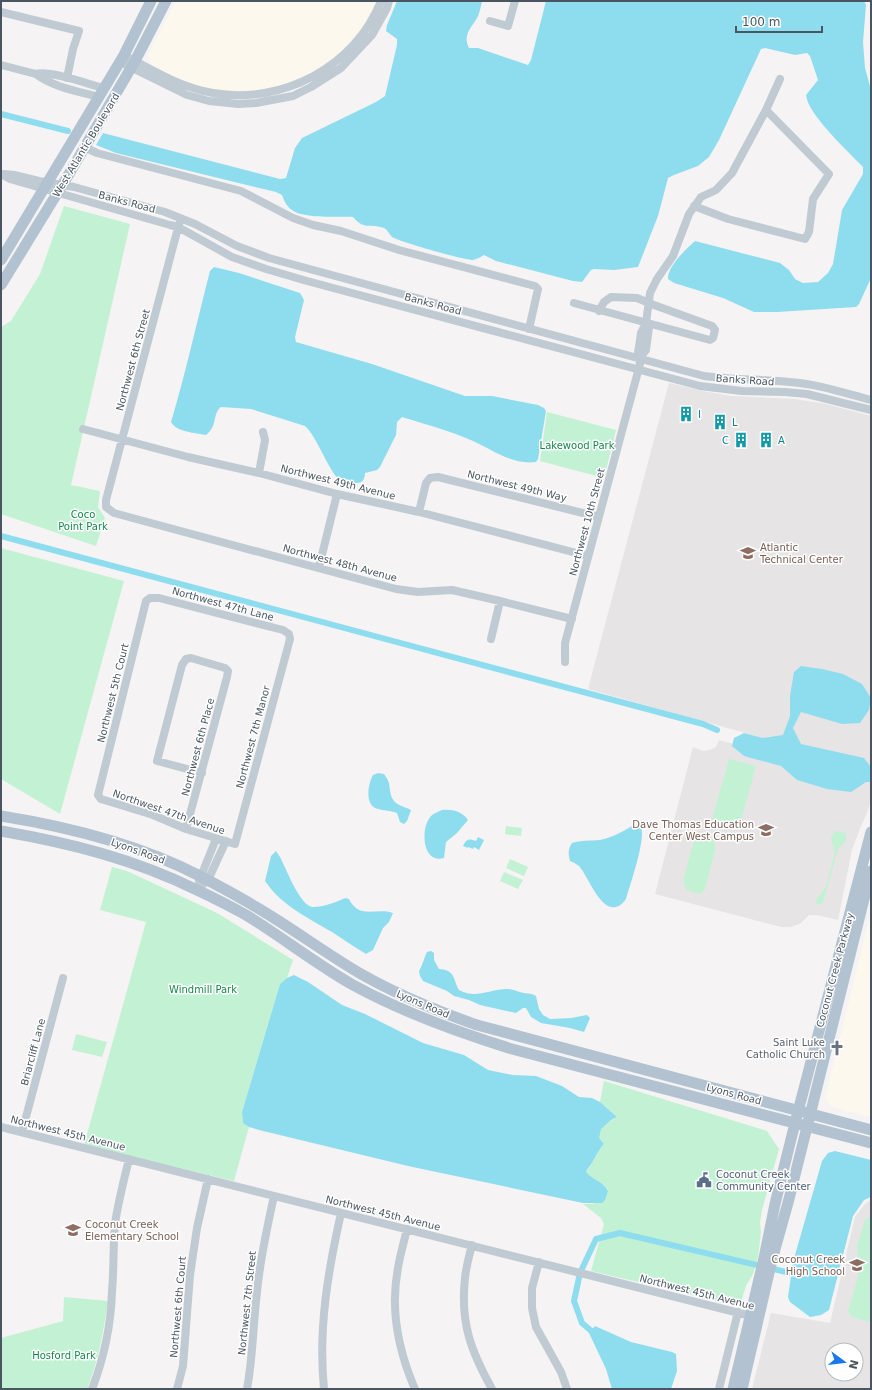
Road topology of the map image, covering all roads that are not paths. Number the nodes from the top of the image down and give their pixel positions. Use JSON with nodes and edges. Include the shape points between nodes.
{"nodes":[{"id":1,"x":151,"y":1,"type":"edge"},
{"id":2,"x":166,"y":1,"type":"edge"},
{"id":3,"x":381,"y":1,"type":"edge"},
{"id":4,"x":389,"y":1,"type":"edge"},
{"id":5,"x":515,"y":1,"type":"edge"},
{"id":6,"x":1,"y":12,"type":"edge"},
{"id":7,"x":490,"y":21,"type":"dead end"},
{"id":8,"x":122,"y":58,"type":"junction"},
{"id":9,"x":133,"y":64,"type":"junction"},
{"id":10,"x":1,"y":65,"type":"edge"},
{"id":11,"x":36,"y":74,"type":"junction"},
{"id":12,"x":67,"y":78,"type":"junction"},
{"id":13,"x":780,"y":79,"type":"dead end"},
{"id":14,"x":309,"y":84,"type":"junction"},
{"id":15,"x":101,"y":92,"type":"junction"},
{"id":16,"x":766,"y":110,"type":"junction"},
{"id":17,"x":84,"y":147,"type":"junction"},
{"id":18,"x":1,"y":174,"type":"edge"},
{"id":19,"x":45,"y":186,"type":"junction"},
{"id":20,"x":60,"y":189,"type":"junction"},
{"id":21,"x":694,"y":206,"type":"junction"},
{"id":22,"x":182,"y":218,"type":"junction"},
{"id":23,"x":178,"y":227,"type":"junction"},
{"id":24,"x":1,"y":260,"type":"edge"},
{"id":25,"x":239,"y":260,"type":"junction"},
{"id":26,"x":300,"y":267,"type":"junction"},
{"id":27,"x":1,"y":285,"type":"edge"},
{"id":28,"x":648,"y":303,"type":"junction"},
{"id":29,"x":574,"y":304,"type":"dead end"},
{"id":30,"x":600,"y":311,"type":"junction"},
{"id":31,"x":646,"y":323,"type":"junction"},
{"id":32,"x":529,"y":329,"type":"junction"},
{"id":33,"x":639,"y":364,"type":"junction"},
{"id":34,"x":871,"y":400,"type":"edge"},
{"id":35,"x":871,"y":410,"type":"edge"},
{"id":36,"x":84,"y":428,"type":"dead end"},
{"id":37,"x":263,"y":432,"type":"dead end"},
{"id":38,"x":122,"y":439,"type":"junction"},
{"id":39,"x":259,"y":473,"type":"junction"},
{"id":40,"x":337,"y":494,"type":"junction"},
{"id":41,"x":106,"y":507,"type":"joint"},
{"id":42,"x":419,"y":512,"type":"junction"},
{"id":43,"x":598,"y":517,"type":"junction"},
{"id":44,"x":588,"y":556,"type":"junction"},
{"id":45,"x":319,"y":567,"type":"junction"},
{"id":46,"x":150,"y":598,"type":"joint"},
{"id":47,"x":500,"y":600,"type":"junction"},
{"id":48,"x":572,"y":619,"type":"junction"},
{"id":49,"x":289,"y":634,"type":"joint"},
{"id":50,"x":491,"y":639,"type":"dead end"},
{"id":51,"x":565,"y":662,"type":"dead end"},
{"id":52,"x":202,"y":773,"type":"junction"},
{"id":53,"x":98,"y":795,"type":"joint"},
{"id":54,"x":1,"y":816,"type":"edge"},
{"id":55,"x":186,"y":828,"type":"junction"},
{"id":56,"x":1,"y":831,"type":"edge"},
{"id":57,"x":871,"y":832,"type":"edge"},
{"id":58,"x":216,"y":839,"type":"junction"},
{"id":59,"x":226,"y":842,"type":"junction"},
{"id":60,"x":235,"y":844,"type":"joint"},
{"id":61,"x":871,"y":871,"type":"edge"},
{"id":62,"x":204,"y":878,"type":"junction"},
{"id":63,"x":197,"y":890,"type":"junction"},
{"id":64,"x":63,"y":978,"type":"dead end"},
{"id":65,"x":798,"y":1111,"type":"junction"},
{"id":66,"x":810,"y":1114,"type":"junction"},
{"id":67,"x":795,"y":1123,"type":"junction"},
{"id":68,"x":806,"y":1126,"type":"junction"},
{"id":69,"x":1,"y":1127,"type":"edge"},
{"id":70,"x":871,"y":1130,"type":"edge"},
{"id":71,"x":22,"y":1132,"type":"junction"},
{"id":72,"x":871,"y":1143,"type":"edge"},
{"id":73,"x":129,"y":1159,"type":"junction"},
{"id":74,"x":208,"y":1179,"type":"junction"},
{"id":75,"x":274,"y":1196,"type":"junction"},
{"id":76,"x":340,"y":1212,"type":"junction"},
{"id":77,"x":407,"y":1229,"type":"junction"},
{"id":78,"x":472,"y":1245,"type":"junction"},
{"id":79,"x":768,"y":1259,"type":"junction"},
{"id":80,"x":539,"y":1262,"type":"junction"},
{"id":81,"x":738,"y":1312,"type":"junction"},
{"id":82,"x":755,"y":1317,"type":"junction"},
{"id":83,"x":92,"y":1389,"type":"edge"},
{"id":84,"x":177,"y":1389,"type":"edge"},
{"id":85,"x":247,"y":1389,"type":"edge"},
{"id":86,"x":324,"y":1389,"type":"edge"},
{"id":87,"x":415,"y":1389,"type":"edge"},
{"id":88,"x":492,"y":1389,"type":"edge"},
{"id":89,"x":567,"y":1389,"type":"edge"},
{"id":90,"x":719,"y":1389,"type":"edge"},
{"id":91,"x":733,"y":1389,"type":"edge"},
{"id":92,"x":742,"y":1389,"type":"edge"}],
"edges":[{"from":1,"to":8,"type":"main road","name":"West Atlantic Boulevard"},
{"from":2,"to":9,"type":"main road","name":"West Atlantic Boulevard"},
{"from":3,"to":14,"type":"street","via":[[365,31],[338,60]]},
{"from":4,"to":14,"type":"street","via":[[372,35],[341,68]]},
{"from":5,"to":7,"type":"street","via":[[508,26]]},
{"from":6,"to":12,"type":"street","via":[[79,31]]},
{"from":8,"to":9,"type":"street"},
{"from":8,"to":15,"type":"main road","name":"West Atlantic Boulevard"},
{"from":9,"to":14,"type":"street","via":[[212,93],[240,96],[269,93]]},
{"from":9,"to":17,"type":"main road","name":"West Atlantic Boulevard"},
{"from":10,"to":11,"type":"street"},
{"from":11,"to":12,"type":"street","via":[[41,72]]},
{"from":11,"to":15,"type":"street","via":[[53,84]]},
{"from":12,"to":15,"type":"street"},
{"from":13,"to":16,"type":"street"},
{"from":15,"to":19,"type":"main road","name":"West Atlantic Boulevard"},
{"from":16,"to":21,"type":"street","via":[[732,173],[716,190],[701,197]]},
{"from":16,"to":21,"type":"street","via":[[829,174],[814,199],[809,232],[805,239],[728,219]]},
{"from":17,"to":20,"type":"main road","name":"West Atlantic Boulevard"},
{"from":17,"to":32,"type":"street","via":[[241,191],[293,218],[313,225],[535,286],[538,289]]},
{"from":18,"to":19,"type":"street","name":"Banks Road","via":[[10,179]]},
{"from":19,"to":20,"type":"street","name":"Banks Road"},
{"from":19,"to":24,"type":"main road","name":"West Atlantic Boulevard"},
{"from":20,"to":22,"type":"street","name":"Banks Road","via":[[146,206]]},
{"from":20,"to":23,"type":"street","name":"Banks Road"},
{"from":20,"to":27,"type":"main road","name":"West Atlantic Boulevard"},
{"from":21,"to":28,"type":"street","via":[[673,256],[650,292]]},
{"from":22,"to":23,"type":"street","name":"Northwest 6th Street"},
{"from":22,"to":26,"type":"street","name":"Banks Road","via":[[237,246]]},
{"from":23,"to":25,"type":"street","name":"Banks Road"},
{"from":23,"to":38,"type":"street","name":"Northwest 6th Street"},
{"from":25,"to":26,"type":"street","via":[[294,272]]},
{"from":25,"to":33,"type":"street","name":"Banks Road","via":[[307,281]]},
{"from":26,"to":32,"type":"street","name":"Banks Road"},
{"from":28,"to":30,"type":"street","via":[[637,298],[611,297],[604,302]]},
{"from":28,"to":31,"type":"street"},
{"from":28,"to":31,"type":"street","via":[[712,326],[715,330],[710,340]]},
{"from":29,"to":30,"type":"street"},
{"from":30,"to":31,"type":"street"},
{"from":31,"to":33,"type":"street","via":[[649,327],[646,350]]},
{"from":32,"to":33,"type":"street","name":"Banks Road"},
{"from":33,"to":34,"type":"street","name":"Banks Road","via":[[725,379],[809,384]]},
{"from":33,"to":35,"type":"street","name":"Banks Road","via":[[714,388],[807,394]]},
{"from":33,"to":43,"type":"street","name":"Northwest 10th Street"},
{"from":36,"to":38,"type":"street","name":"Northwest 49th Avenue"},
{"from":37,"to":39,"type":"street","via":[[265,440]]},
{"from":38,"to":39,"type":"street","name":"Northwest 49th Avenue"},
{"from":38,"to":41,"type":"street","name":"Northwest 6th Street"},
{"from":39,"to":40,"type":"street","name":"Northwest 49th Avenue"},
{"from":40,"to":42,"type":"street","name":"Northwest 49th Avenue"},
{"from":40,"to":45,"type":"street"},
{"from":41,"to":45,"type":"street","name":"Northwest 48th Avenue","via":[[114,512]]},
{"from":42,"to":43,"type":"street","name":"Northwest 49th Way","via":[[426,483],[430,478],[438,476]]},
{"from":42,"to":44,"type":"street","name":"Northwest 49th Avenue"},
{"from":43,"to":44,"type":"street","name":"Northwest 10th Street"},
{"from":44,"to":48,"type":"street","name":"Northwest 10th Street"},
{"from":45,"to":47,"type":"street","name":"Northwest 48th Avenue","via":[[396,588],[418,592],[452,590]]},
{"from":46,"to":49,"type":"street","name":"Northwest 47th Lane","via":[[159,598],[283,630]]},
{"from":46,"to":53,"type":"street","name":"Northwest 5th Court","via":[[146,602]]},
{"from":47,"to":48,"type":"street","name":"Northwest 48th Avenue"},
{"from":47,"to":50,"type":"street"},
{"from":48,"to":51,"type":"street","name":"Northwest 10th Street","via":[[565,643]]},
{"from":49,"to":60,"type":"street","name":"Northwest 7th Manor","via":[[290,639]]},
{"from":52,"to":52,"type":"street","name":"Northwest 6th Place","via":[[228,671],[191,658],[186,659],[182,665],[158,761]]},
{"from":52,"to":55,"type":"street","name":"Northwest 6th Place"},
{"from":53,"to":55,"type":"street","name":"Northwest 47th Avenue","via":[[102,799]]},
{"from":54,"to":62,"type":"main road","name":"Lyons Road","via":[[106,839],[161,858]]},
{"from":55,"to":58,"type":"street","name":"Northwest 47th Avenue"},
{"from":56,"to":63,"type":"main road","name":"Lyons Road","via":[[101,852]]},
{"from":57,"to":65,"type":"main road","name":"Coconut Creek Parkway"},
{"from":58,"to":59,"type":"street","name":"Northwest 47th Avenue"},
{"from":58,"to":62,"type":"street"},
{"from":59,"to":60,"type":"street","name":"Northwest 47th Avenue"},
{"from":59,"to":62,"type":"street"},
{"from":61,"to":66,"type":"main road","name":"Coconut Creek Parkway"},
{"from":62,"to":63,"type":"street"},
{"from":62,"to":65,"type":"main road","name":"Lyons Road","via":[[255,906],[361,974],[443,1013],[477,1025]]},
{"from":63,"to":67,"type":"main road","name":"Lyons Road","via":[[245,915],[352,984],[433,1023],[512,1049]]},
{"from":64,"to":71,"type":"street","name":"Briarcliff Lane"},
{"from":65,"to":66,"type":"main road","name":"Lyons Road"},
{"from":65,"to":67,"type":"main road","name":"Coconut Creek Parkway"},
{"from":66,"to":68,"type":"main road","name":"Coconut Creek Parkway"},
{"from":66,"to":70,"type":"main road","name":"Lyons Road"},
{"from":67,"to":68,"type":"main road","name":"Lyons Road"},
{"from":67,"to":79,"type":"main road","name":"Coconut Creek Parkway","via":[[775,1204]]},
{"from":68,"to":72,"type":"main road","name":"Lyons Road"},
{"from":68,"to":79,"type":"main road","name":"Coconut Creek Parkway","via":[[789,1199]]},
{"from":69,"to":71,"type":"street","name":"Northwest 45th Avenue"},
{"from":71,"to":73,"type":"street","name":"Northwest 45th Avenue"},
{"from":73,"to":74,"type":"street","name":"Northwest 45th Avenue"},
{"from":73,"to":83,"type":"street","via":[[115,1224],[110,1323]]},
{"from":74,"to":75,"type":"street","name":"Northwest 45th Avenue"},
{"from":74,"to":84,"type":"street","name":"Northwest 6th Court","via":[[197,1228],[183,1366]]},
{"from":75,"to":76,"type":"street","name":"Northwest 45th Avenue"},
{"from":75,"to":85,"type":"street","name":"Northwest 7th Street","via":[[262,1252]]},
{"from":76,"to":77,"type":"street","name":"Northwest 45th Avenue"},
{"from":76,"to":86,"type":"street","via":[[325,1297],[322,1337]]},
{"from":77,"to":78,"type":"street","name":"Northwest 45th Avenue"},
{"from":77,"to":87,"type":"street","via":[[397,1269],[395,1303],[399,1337],[406,1367]]},
{"from":78,"to":80,"type":"street","name":"Northwest 45th Avenue"},
{"from":78,"to":88,"type":"street","via":[[465,1278],[463,1309],[468,1337],[479,1366]]},
{"from":79,"to":82,"type":"main road","name":"Coconut Creek Parkway"},
{"from":80,"to":81,"type":"street","name":"Northwest 45th Avenue"},
{"from":80,"to":89,"type":"street","via":[[532,1288],[532,1308],[536,1327],[561,1372]]},
{"from":81,"to":82,"type":"street","name":"Northwest 45th Avenue"},
{"from":81,"to":90,"type":"street"},
{"from":82,"to":91,"type":"main road","name":"Coconut Creek Parkway"},
{"from":82,"to":92,"type":"main road","name":"Coconut Creek Parkway"}]}
